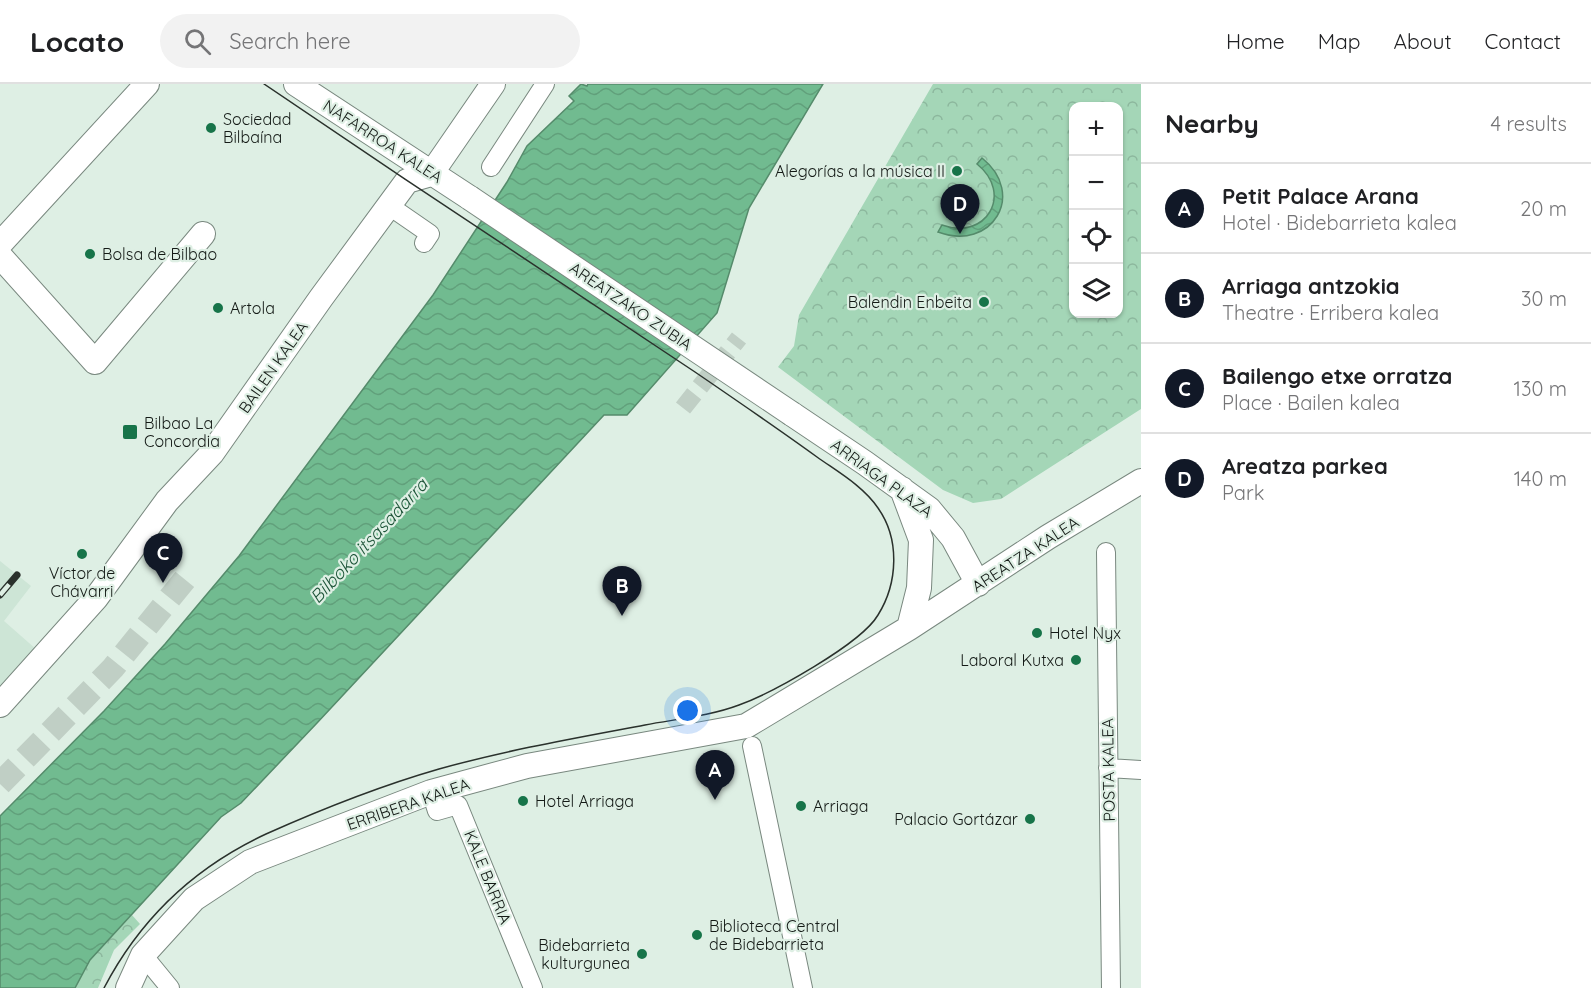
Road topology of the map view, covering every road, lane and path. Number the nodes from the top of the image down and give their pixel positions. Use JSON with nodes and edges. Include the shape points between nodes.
{"nodes":[{"id":1,"x":147,"y":84,"type":"edge"},
{"id":2,"x":296,"y":84,"type":"edge"},
{"id":3,"x":493,"y":84,"type":"edge"},
{"id":4,"x":545,"y":84,"type":"edge"},
{"id":5,"x":491,"y":167,"type":"dead end"},
{"id":6,"x":431,"y":174,"type":"junction"},
{"id":7,"x":470,"y":198,"type":"joint"},
{"id":8,"x":388,"y":206,"type":"junction"},
{"id":9,"x":203,"y":234,"type":"dead end"},
{"id":10,"x":424,"y":243,"type":"dead end"},
{"id":11,"x":0,"y":244,"type":"edge"},
{"id":12,"x":0,"y":256,"type":"edge"},
{"id":13,"x":792,"y":414,"type":"joint"},
{"id":14,"x":1141,"y":481,"type":"edge"},
{"id":15,"x":902,"y":489,"type":"junction"},
{"id":16,"x":1106,"y":552,"type":"dead end"},
{"id":17,"x":978,"y":584,"type":"junction"},
{"id":18,"x":909,"y":628,"type":"junction"},
{"id":19,"x":0,"y":705,"type":"edge"},
{"id":20,"x":749,"y":736,"type":"junction"},
{"id":21,"x":1108,"y":768,"type":"junction"},
{"id":22,"x":1141,"y":770,"type":"edge"},
{"id":23,"x":431,"y":792,"type":"junction"},
{"id":24,"x":143,"y":955,"type":"junction"},
{"id":25,"x":128,"y":988,"type":"edge"},
{"id":26,"x":171,"y":988,"type":"edge"},
{"id":27,"x":533,"y":988,"type":"edge"},
{"id":28,"x":802,"y":988,"type":"edge"},
{"id":29,"x":1111,"y":988,"type":"edge"}],
"edges":[{"from":1,"to":11,"type":"street"},
{"from":2,"to":6,"type":"street","name":"NAFARROA KALEA"},
{"from":3,"to":6,"type":"street"},
{"from":4,"to":5,"type":"street"},
{"from":6,"to":7,"type":"street","name":"NAFARROA KALEA"},
{"from":6,"to":8,"type":"street","name":"BAILEN KALEA","via":[[406,181]]},
{"from":7,"to":13,"type":"street","name":"AREATZAKO ZUBIA","bridge":true},
{"from":8,"to":10,"type":"street","via":[[430,234]]},
{"from":8,"to":19,"type":"street","name":"BAILEN KALEA","via":[[212,453],[163,506],[96,598]]},
{"from":9,"to":12,"type":"street","via":[[95,362]]},
{"from":13,"to":15,"type":"street","name":"ARRIAGA PLAZA"},
{"from":14,"to":17,"type":"street","name":"AREATZA KALEA"},
{"from":15,"to":17,"type":"street","name":"ARRIAGA PLAZA","via":[[929,509],[953,538]]},
{"from":15,"to":18,"type":"street","via":[[921,540],[920,588]]},
{"from":16,"to":21,"type":"street","name":"POSTA KALEA"},
{"from":17,"to":18,"type":"street","name":"AREATZA KALEA"},
{"from":18,"to":20,"type":"street","name":"AREATZA KALEA"},
{"from":20,"to":23,"type":"street","name":"ERRIBERA KALEA","via":[[527,766]]},
{"from":20,"to":28,"type":"street"},
{"from":21,"to":22,"type":"street"},
{"from":21,"to":29,"type":"street","name":"POSTA KALEA"},
{"from":23,"to":24,"type":"street","name":"ERRIBERA KALEA","via":[[250,862],[194,899]]},
{"from":23,"to":27,"type":"street","name":"KALE BARRIA","via":[[437,811],[458,806]]},
{"from":24,"to":25,"type":"street","name":"ERRIBERA KALEA"},
{"from":24,"to":26,"type":"street"}]}
